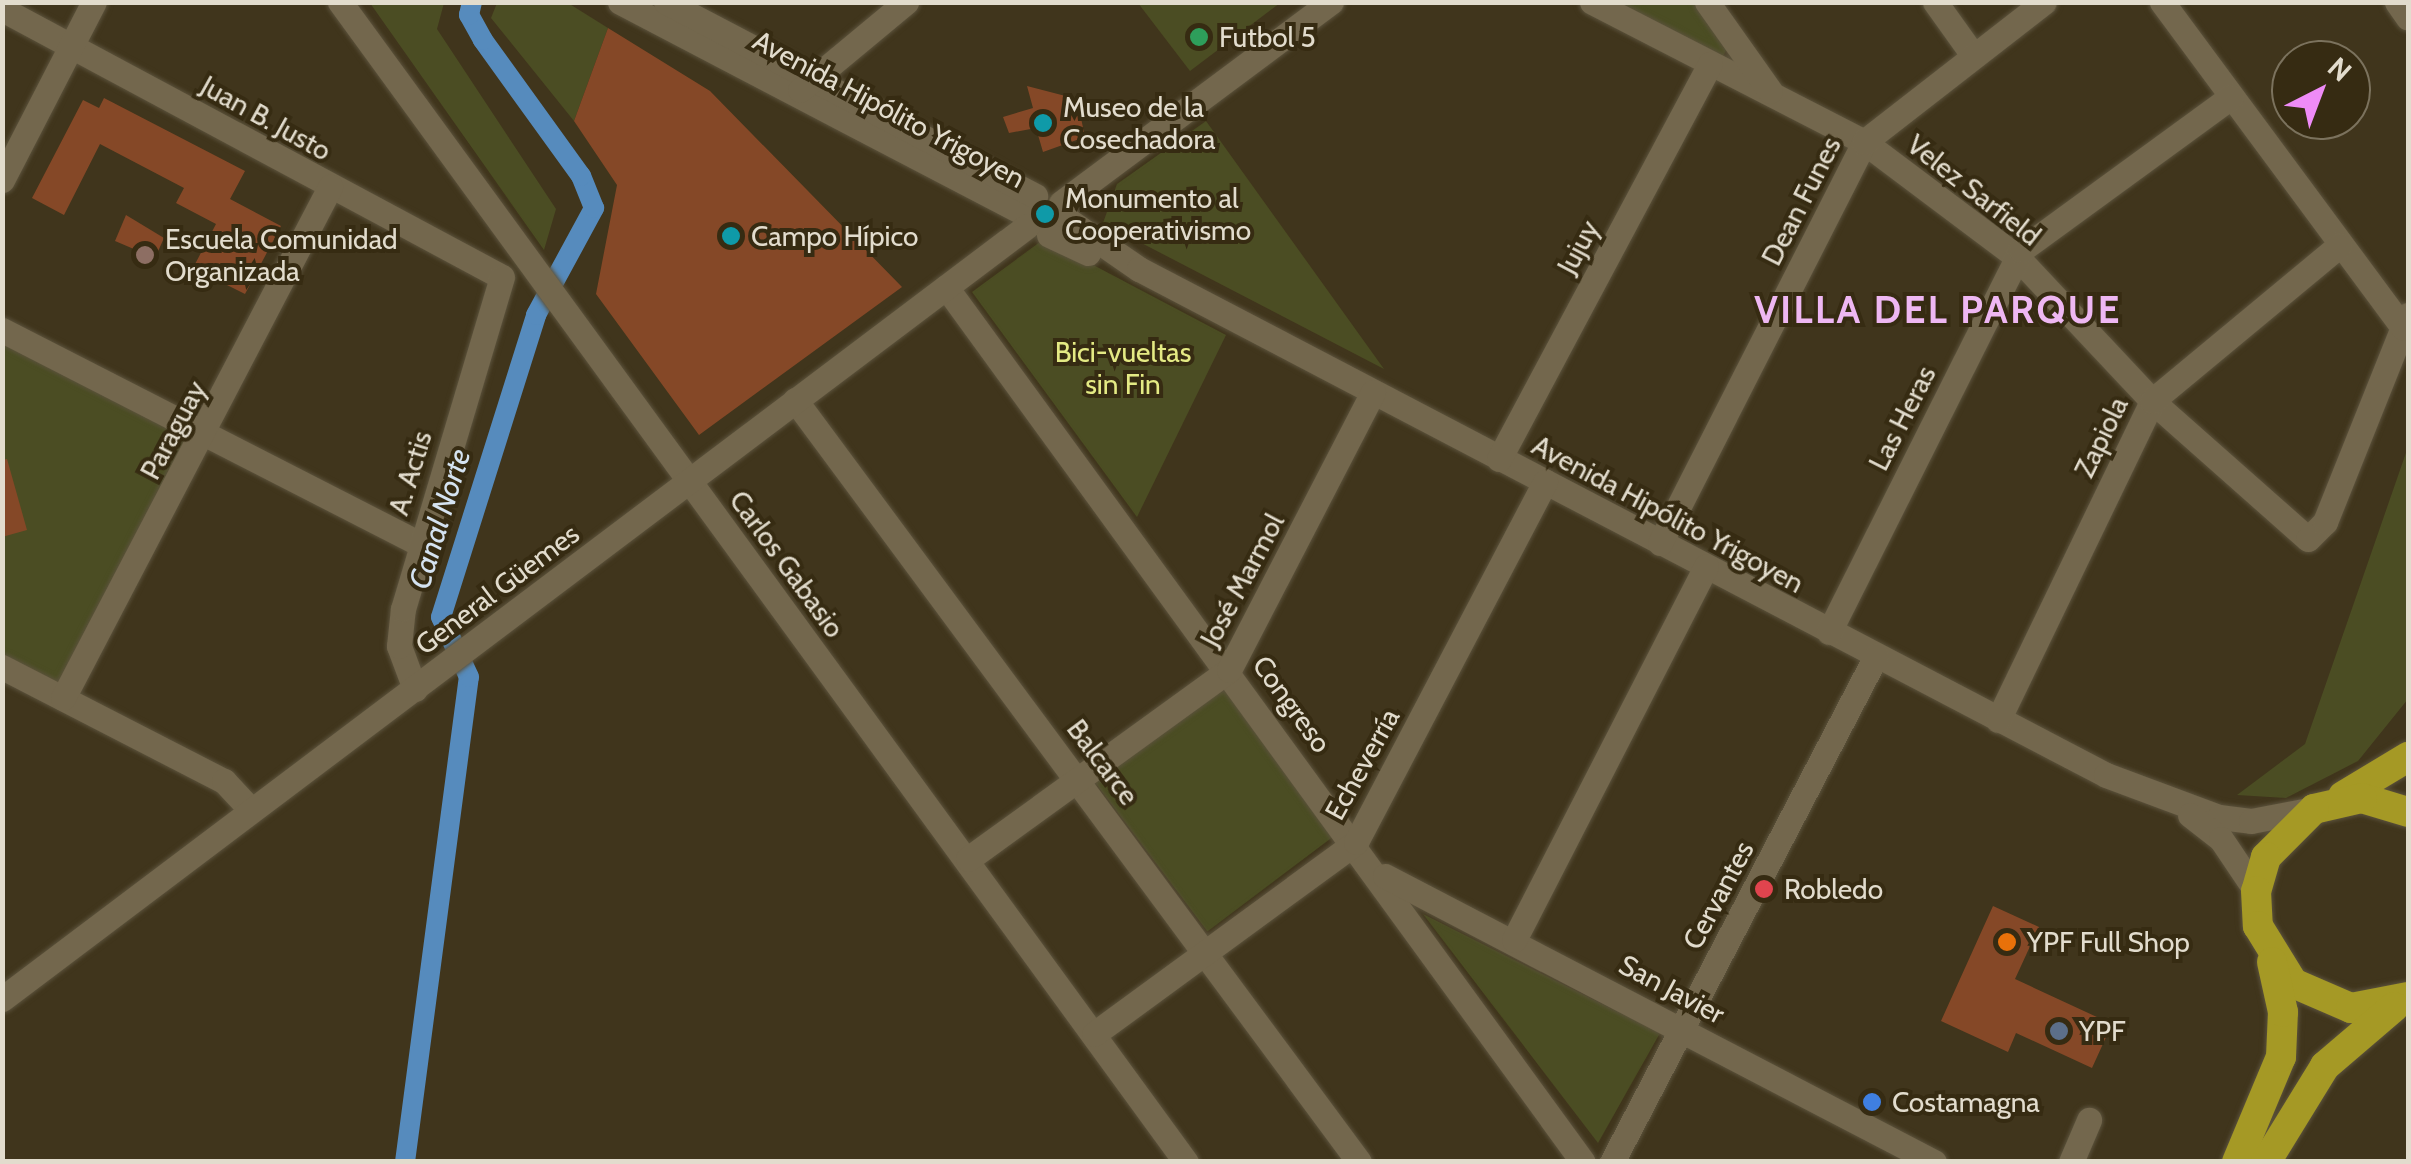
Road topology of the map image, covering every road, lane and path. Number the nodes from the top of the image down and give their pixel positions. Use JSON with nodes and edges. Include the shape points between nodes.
{"nodes":[{"id":1,"x":94,"y":2,"type":"edge"},
{"id":2,"x":340,"y":2,"type":"edge"},
{"id":3,"x":620,"y":2,"type":"edge"},
{"id":4,"x":666,"y":2,"type":"edge"},
{"id":5,"x":906,"y":2,"type":"edge"},
{"id":6,"x":1331,"y":2,"type":"edge"},
{"id":7,"x":1592,"y":2,"type":"edge"},
{"id":8,"x":1706,"y":2,"type":"edge"},
{"id":9,"x":1935,"y":2,"type":"edge"},
{"id":10,"x":2044,"y":2,"type":"edge"},
{"id":11,"x":2162,"y":2,"type":"edge"},
{"id":12,"x":2397,"y":2,"type":"edge"},
{"id":13,"x":2,"y":9,"type":"edge"},
{"id":14,"x":2408,"y":18,"type":"edge"},
{"id":15,"x":72,"y":46,"type":"junction"},
{"id":16,"x":1972,"y":55,"type":"junction"},
{"id":17,"x":1710,"y":64,"type":"junction"},
{"id":18,"x":802,"y":86,"type":"junction"},
{"id":19,"x":1773,"y":95,"type":"junction"},
{"id":20,"x":2231,"y":97,"type":"junction"},
{"id":21,"x":1864,"y":142,"type":"junction"},
{"id":22,"x":2,"y":180,"type":"edge"},
{"id":23,"x":330,"y":186,"type":"junction"},
{"id":24,"x":1044,"y":215,"type":"junction"},
{"id":25,"x":2340,"y":245,"type":"junction"},
{"id":26,"x":2016,"y":257,"type":"junction"},
{"id":27,"x":528,"y":264,"type":"junction"},
{"id":28,"x":502,"y":277,"type":"junction"},
{"id":29,"x":946,"y":287,"type":"junction"},
{"id":30,"x":2406,"y":321,"type":"edge"},
{"id":31,"x":2,"y":330,"type":"edge"},
{"id":32,"x":1373,"y":392,"type":"junction"},
{"id":33,"x":796,"y":400,"type":"junction"},
{"id":34,"x":2152,"y":402,"type":"junction"},
{"id":35,"x":206,"y":434,"type":"junction"},
{"id":36,"x":1499,"y":459,"type":"junction"},
{"id":37,"x":689,"y":481,"type":"junction"},
{"id":38,"x":1545,"y":482,"type":"junction"},
{"id":39,"x":1660,"y":543,"type":"junction"},
{"id":40,"x":420,"y":544,"type":"junction"},
{"id":41,"x":1706,"y":567,"type":"junction"},
{"id":42,"x":1828,"y":632,"type":"junction"},
{"id":43,"x":1876,"y":656,"type":"junction"},
{"id":44,"x":2,"y":667,"type":"edge"},
{"id":45,"x":1229,"y":670,"type":"junction"},
{"id":46,"x":415,"y":689,"type":"junction"},
{"id":47,"x":63,"y":698,"type":"junction"},
{"id":48,"x":1998,"y":720,"type":"junction"},
{"id":49,"x":2408,"y":756,"type":"edge"},
{"id":50,"x":1079,"y":780,"type":"junction"},
{"id":51,"x":2174,"y":803,"type":"junction"},
{"id":52,"x":2323,"y":805,"type":"junction"},
{"id":53,"x":252,"y":810,"type":"junction"},
{"id":54,"x":2408,"y":812,"type":"edge"},
{"id":55,"x":1356,"y":842,"type":"junction"},
{"id":56,"x":968,"y":859,"type":"junction"},
{"id":57,"x":1381,"y":874,"type":"junction"},
{"id":58,"x":2256,"y":891,"type":"junction"},
{"id":59,"x":1514,"y":940,"type":"junction"},
{"id":60,"x":1206,"y":953,"type":"junction"},
{"id":61,"x":2272,"y":959,"type":"junction"},
{"id":62,"x":4,"y":997,"type":"edge"},
{"id":63,"x":2408,"y":997,"type":"edge"},
{"id":64,"x":1682,"y":1028,"type":"junction"},
{"id":65,"x":1094,"y":1034,"type":"junction"},
{"id":66,"x":2089,"y":1120,"type":"dead end"},
{"id":67,"x":1186,"y":1162,"type":"edge"},
{"id":68,"x":1359,"y":1162,"type":"edge"},
{"id":69,"x":1583,"y":1162,"type":"edge"},
{"id":70,"x":1612,"y":1162,"type":"edge"},
{"id":71,"x":1934,"y":1162,"type":"edge"},
{"id":72,"x":2071,"y":1162,"type":"edge"},
{"id":73,"x":2237,"y":1162,"type":"edge"},
{"id":74,"x":2266,"y":1162,"type":"edge"}],
"edges":[{"from":1,"to":15,"type":"street"},
{"from":2,"to":27,"type":"street","name":"Carlos Gabasio"},
{"from":3,"to":18,"type":"street","name":"Avenida Hipólito Yrigoyen"},
{"from":4,"to":18,"type":"street","name":"Avenida Hipólito Yrigoyen"},
{"from":5,"to":18,"type":"street"},
{"from":6,"to":24,"type":"street","name":"General Güemes"},
{"from":7,"to":17,"type":"street","name":"Velez Sarfield"},
{"from":8,"to":19,"type":"street"},
{"from":9,"to":16,"type":"street"},
{"from":10,"to":16,"type":"street","name":"Dean Funes"},
{"from":11,"to":20,"type":"street"},
{"from":12,"to":14,"type":"street"},
{"from":13,"to":15,"type":"street","name":"Juan B. Justo"},
{"from":15,"to":22,"type":"street"},
{"from":15,"to":23,"type":"street","name":"Juan B. Justo"},
{"from":16,"to":21,"type":"street","name":"Dean Funes"},
{"from":17,"to":19,"type":"street","name":"Velez Sarfield"},
{"from":17,"to":36,"type":"street","name":"Jujuy"},
{"from":18,"to":24,"type":"street","name":"Avenida Hipólito Yrigoyen"},
{"from":19,"to":21,"type":"street","name":"Velez Sarfield"},
{"from":20,"to":25,"type":"street"},
{"from":20,"to":26,"type":"street","name":"Las Heras"},
{"from":21,"to":26,"type":"street","name":"Velez Sarfield"},
{"from":21,"to":39,"type":"street","name":"Dean Funes"},
{"from":23,"to":28,"type":"street","name":"Juan B. Justo"},
{"from":23,"to":35,"type":"street","name":"Paraguay"},
{"from":24,"to":29,"type":"street","name":"General Güemes"},
{"from":24,"to":32,"type":"street","name":"Avenida Hipólito Yrigoyen","via":[[1112,266],[1139,269]]},
{"from":25,"to":30,"type":"street"},
{"from":25,"to":34,"type":"street","name":"Zapiola"},
{"from":26,"to":34,"type":"street","name":"Velez Sarfield"},
{"from":26,"to":42,"type":"street","name":"Las Heras"},
{"from":27,"to":28,"type":"street"},
{"from":27,"to":37,"type":"street","name":"Carlos Gabasio"},
{"from":28,"to":40,"type":"street","name":"A. Actis"},
{"from":29,"to":33,"type":"street","name":"General Güemes"},
{"from":29,"to":45,"type":"street","name":"Congreso"},
{"from":30,"to":34,"type":"street","name":"Velez Sarfield","via":[[2325,522],[2308,539]]},
{"from":31,"to":35,"type":"street"},
{"from":32,"to":36,"type":"street","name":"Avenida Hipólito Yrigoyen"},
{"from":32,"to":45,"type":"street","name":"José Marmol"},
{"from":33,"to":37,"type":"street","name":"General Güemes"},
{"from":33,"to":50,"type":"street","name":"Balcarce"},
{"from":34,"to":48,"type":"street","name":"Zapiola"},
{"from":35,"to":40,"type":"street"},
{"from":35,"to":47,"type":"street","name":"Paraguay"},
{"from":36,"to":38,"type":"street","name":"Avenida Hipólito Yrigoyen"},
{"from":37,"to":46,"type":"street","name":"General Güemes"},
{"from":37,"to":56,"type":"street","name":"Carlos Gabasio"},
{"from":38,"to":39,"type":"street","name":"Avenida Hipólito Yrigoyen"},
{"from":38,"to":55,"type":"street","name":"Echeverría"},
{"from":39,"to":41,"type":"street","name":"Avenida Hipólito Yrigoyen"},
{"from":40,"to":46,"type":"street","name":"A. Actis","via":[[399,646]]},
{"from":41,"to":42,"type":"street","name":"Avenida Hipólito Yrigoyen"},
{"from":41,"to":59,"type":"street"},
{"from":42,"to":43,"type":"street","name":"Avenida Hipólito Yrigoyen"},
{"from":43,"to":48,"type":"street","name":"Avenida Hipólito Yrigoyen"},
{"from":43,"to":64,"type":"street","name":"Cervantes"},
{"from":44,"to":47,"type":"street"},
{"from":45,"to":50,"type":"street","name":"José Marmol"},
{"from":45,"to":55,"type":"street","name":"Congreso"},
{"from":46,"to":53,"type":"street","name":"General Güemes"},
{"from":47,"to":53,"type":"street","via":[[224,781]]},
{"from":48,"to":51,"type":"street","name":"Avenida Hipólito Yrigoyen"},
{"from":49,"to":52,"type":"highway"},
{"from":50,"to":56,"type":"street","name":"José Marmol"},
{"from":50,"to":60,"type":"street","name":"Balcarce"},
{"from":51,"to":52,"type":"street","name":"Avenida Hipólito Yrigoyen","via":[[2251,821]]},
{"from":51,"to":58,"type":"street","name":"Avenida Hipólito Yrigoyen","via":[[2222,839]]},
{"from":52,"to":54,"type":"highway","via":[[2362,798]]},
{"from":52,"to":58,"type":"highway","via":[[2276,843]]},
{"from":53,"to":62,"type":"street","name":"General Güemes"},
{"from":55,"to":57,"type":"street","name":"Congreso"},
{"from":55,"to":60,"type":"street","name":"Echeverría"},
{"from":56,"to":65,"type":"street","name":"Carlos Gabasio"},
{"from":57,"to":59,"type":"street","name":"San Javier"},
{"from":57,"to":69,"type":"street","name":"Congreso"},
{"from":58,"to":61,"type":"highway","via":[[2258,926]]},
{"from":59,"to":64,"type":"street","name":"San Javier"},
{"from":60,"to":65,"type":"street","name":"Echeverría"},
{"from":60,"to":68,"type":"street","name":"Balcarce"},
{"from":61,"to":63,"type":"highway","via":[[2320,1000],[2374,1008]]},
{"from":61,"to":73,"type":"highway","via":[[2284,1012],[2281,1057]]},
{"from":63,"to":74,"type":"highway","via":[[2325,1066]]},
{"from":64,"to":70,"type":"street","name":"Cervantes"},
{"from":64,"to":71,"type":"street","name":"San Javier"},
{"from":65,"to":67,"type":"street","name":"Carlos Gabasio"},
{"from":66,"to":72,"type":"street"}]}
